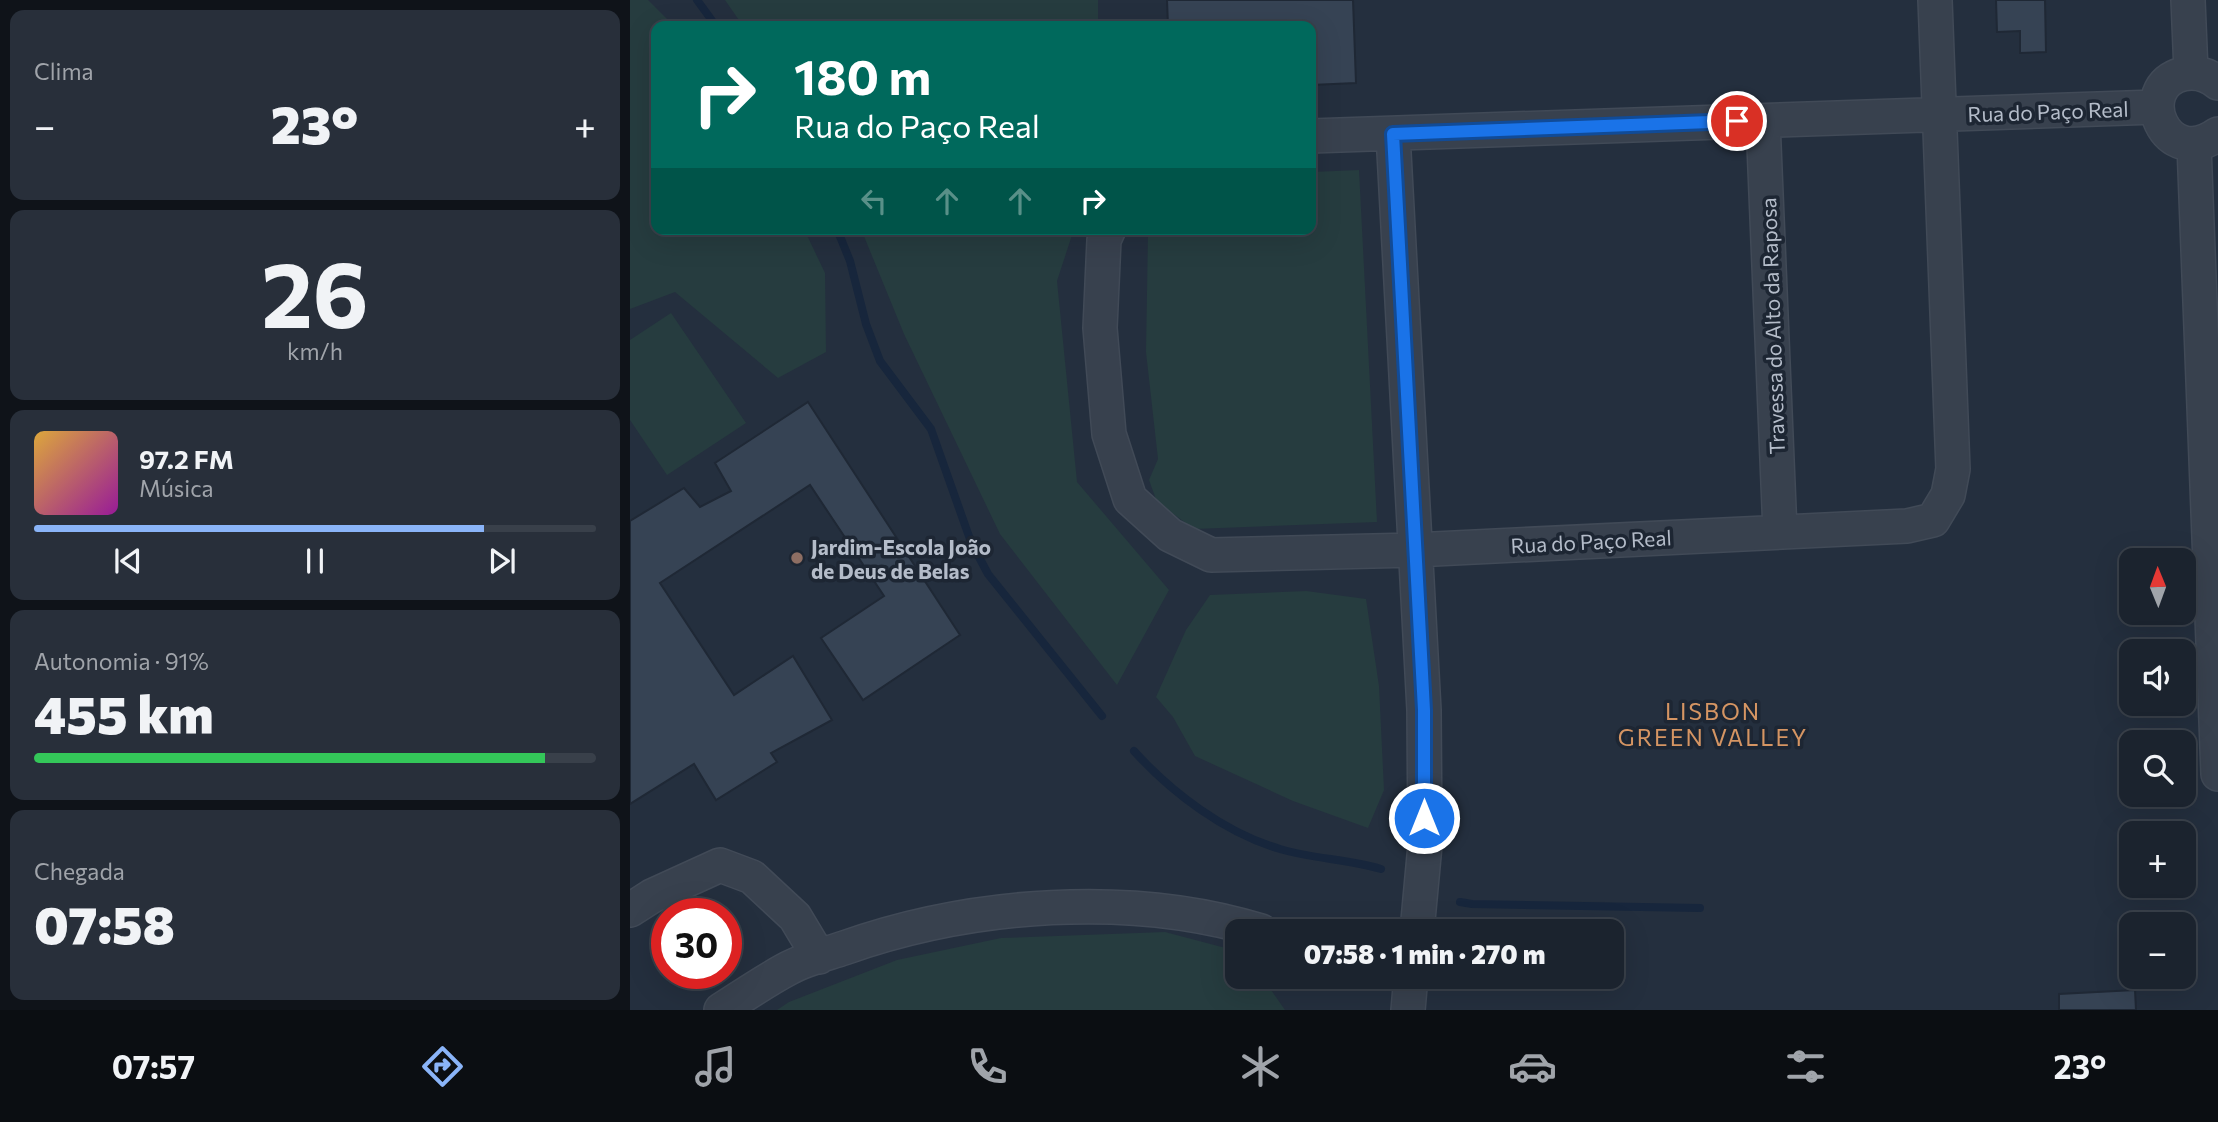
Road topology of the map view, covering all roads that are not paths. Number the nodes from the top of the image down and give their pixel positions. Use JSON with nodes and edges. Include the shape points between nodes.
{"nodes":[{"id":1,"x":1935,"y":0,"type":"edge"},
{"id":2,"x":2188,"y":0,"type":"edge"},
{"id":3,"x":2204,"y":78,"type":"edge"},
{"id":4,"x":2157,"y":107,"type":"junction"},
{"id":5,"x":1939,"y":114,"type":"junction"},
{"id":6,"x":1763,"y":121,"type":"junction"},
{"id":7,"x":1393,"y":134,"type":"junction"},
{"id":8,"x":1316,"y":136,"type":"edge"},
{"id":9,"x":2206,"y":139,"type":"edge"},
{"id":10,"x":1106,"y":235,"type":"edge"},
{"id":11,"x":1780,"y":532,"type":"junction"},
{"id":12,"x":1414,"y":550,"type":"junction"},
{"id":13,"x":2218,"y":774,"type":"edge"},
{"id":14,"x":630,"y":910,"type":"edge"},
{"id":15,"x":1418,"y":919,"type":"edge"},
{"id":16,"x":1225,"y":923,"type":"edge"},
{"id":17,"x":819,"y":957,"type":"junction"},
{"id":18,"x":1410,"y":989,"type":"edge"},
{"id":19,"x":721,"y":1010,"type":"edge"},
{"id":20,"x":1408,"y":1010,"type":"edge"}],
"edges":[{"from":1,"to":5,"type":"street","name":"Rua do Paço Real"},
{"from":2,"to":3,"type":"street"},
{"from":3,"to":4,"type":"street","via":[[2178,76],[2159,94]]},
{"from":4,"to":5,"type":"street","name":"Rua do Paço Real"},
{"from":4,"to":9,"type":"street","via":[[2167,134],[2179,142]]},
{"from":5,"to":6,"type":"street","name":"Rua do Paço Real"},
{"from":5,"to":11,"type":"street","name":"Rua do Paço Real","via":[[1953,469],[1948,495],[1933,520],[1907,526]]},
{"from":6,"to":7,"type":"street","name":"Rua do Paço Real"},
{"from":6,"to":11,"type":"street","name":"Travessa do Alto da Raposa"},
{"from":7,"to":8,"type":"street","name":"Rua do Paço Real"},
{"from":7,"to":12,"type":"street"},
{"from":9,"to":13,"type":"street"},
{"from":10,"to":12,"type":"street","name":"Rua do Paço Real","via":[[1100,328],[1109,434],[1129,499],[1170,535],[1211,555]]},
{"from":11,"to":12,"type":"street","name":"Rua do Paço Real"},
{"from":12,"to":15,"type":"street","via":[[1424,710],[1425,845]]},
{"from":14,"to":17,"type":"street","via":[[720,865],[752,877],[795,917]]},
{"from":16,"to":17,"type":"street","via":[[1179,912],[1091,906],[994,911],[878,936]]},
{"from":17,"to":19,"type":"street","via":[[791,967]]},
{"from":18,"to":20,"type":"street"}]}
